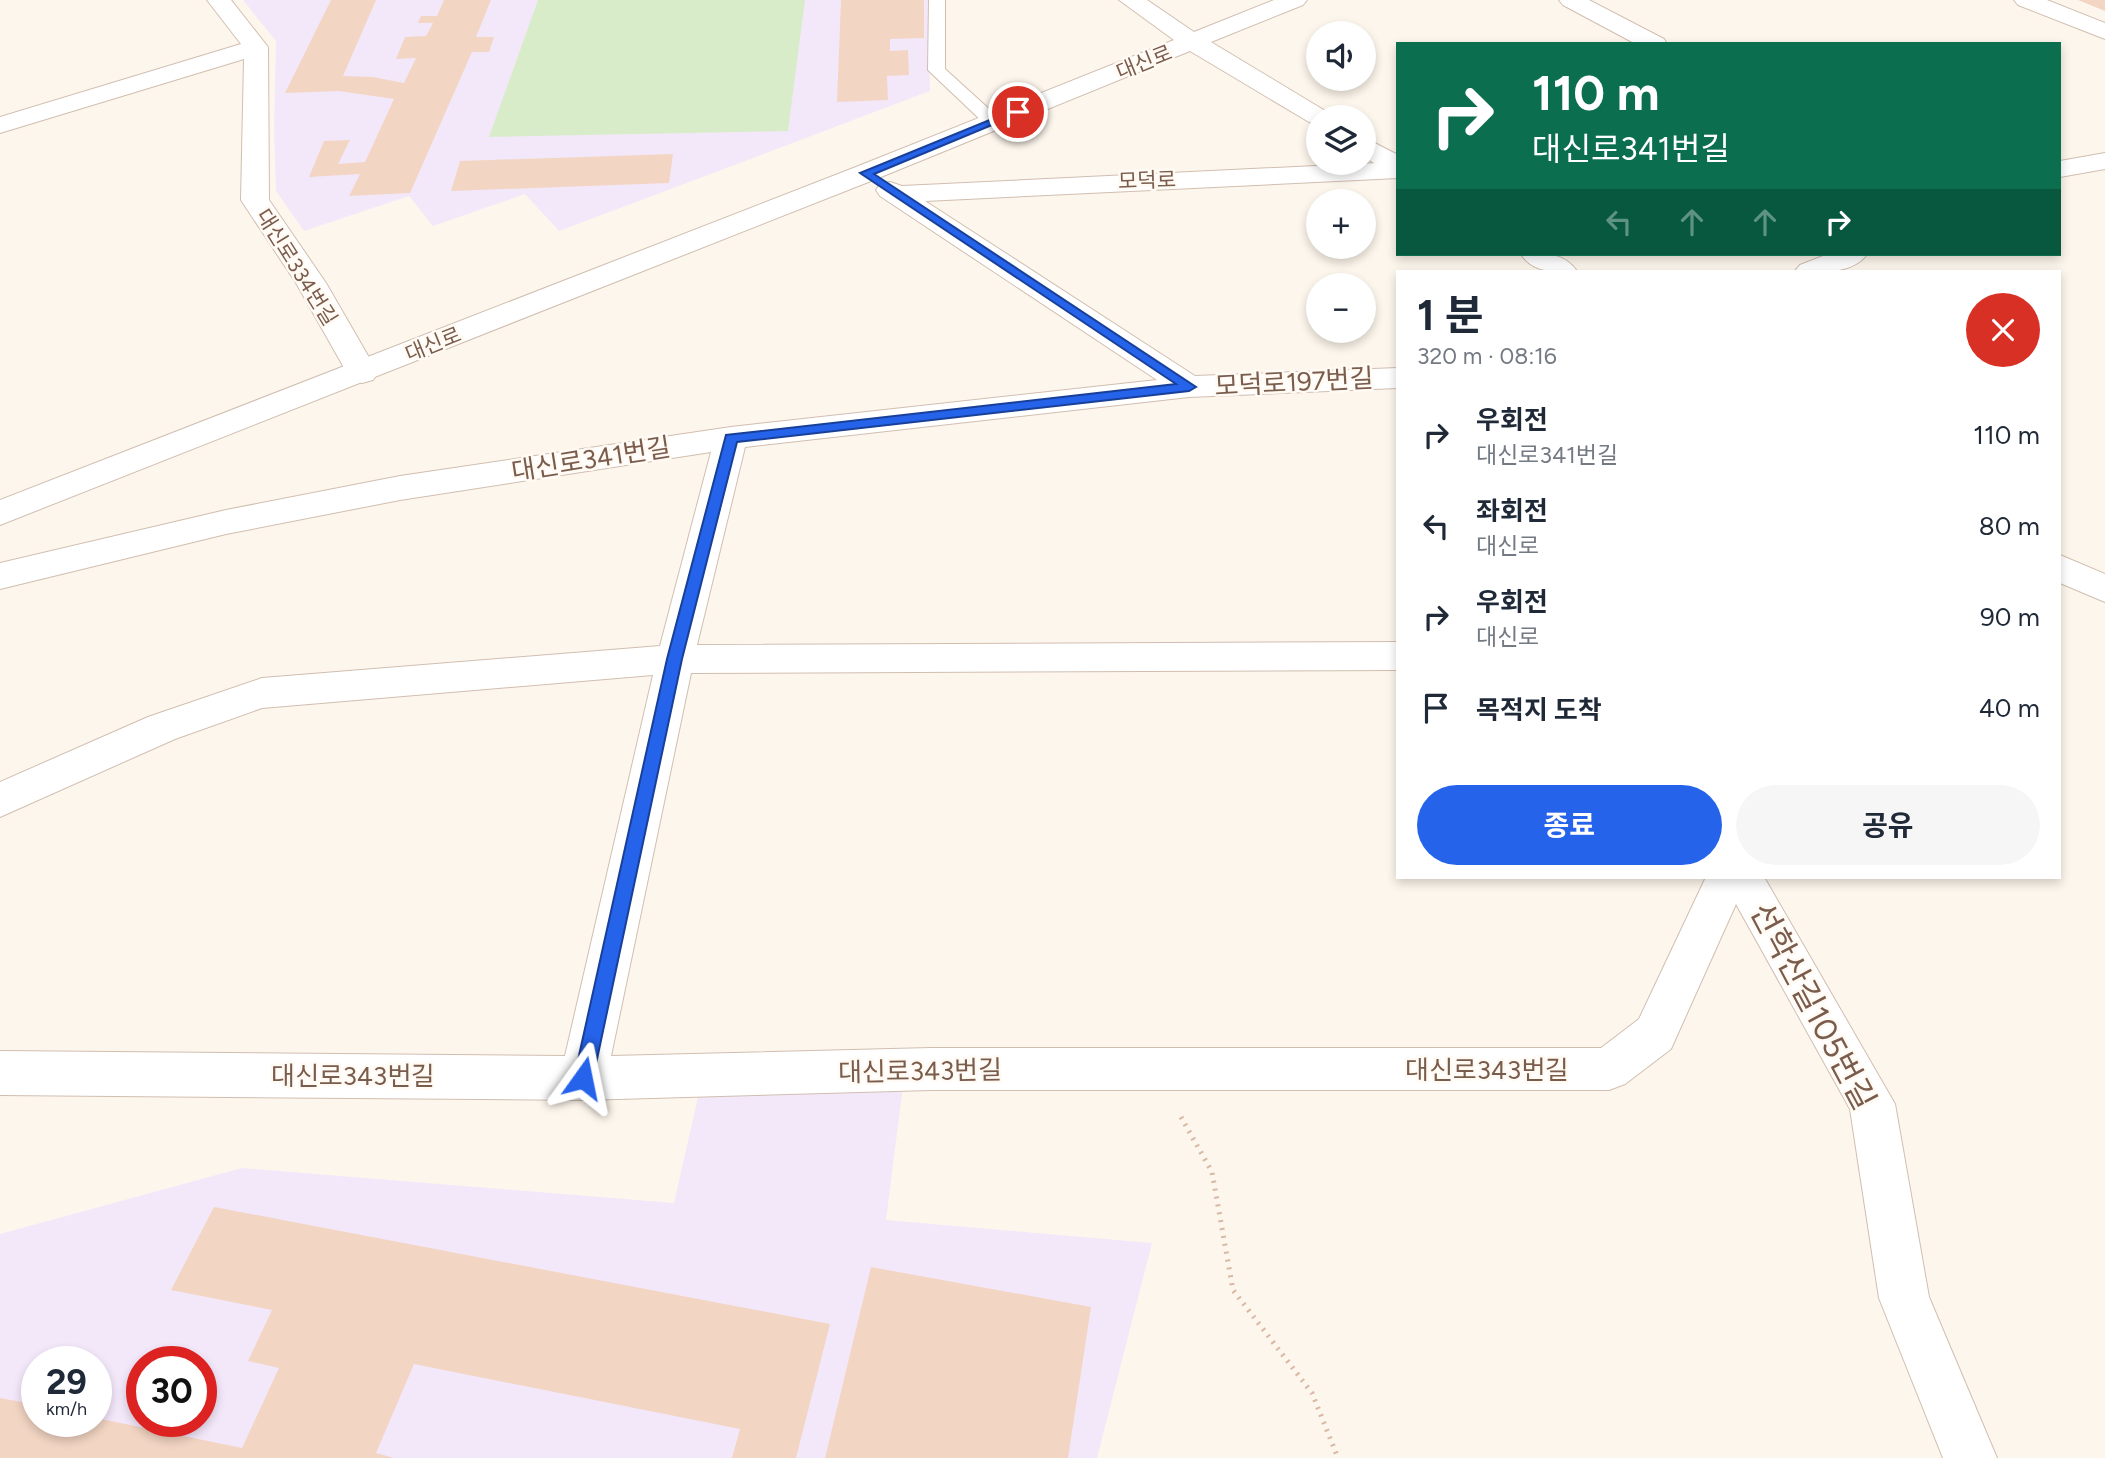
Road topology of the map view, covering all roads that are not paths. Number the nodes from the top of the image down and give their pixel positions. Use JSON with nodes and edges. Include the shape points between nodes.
{"nodes":[{"id":1,"x":219,"y":0,"type":"edge"},
{"id":2,"x":937,"y":0,"type":"edge"},
{"id":3,"x":1131,"y":0,"type":"edge"},
{"id":4,"x":1295,"y":0,"type":"edge"},
{"id":5,"x":1570,"y":0,"type":"edge"},
{"id":6,"x":2026,"y":0,"type":"edge"},
{"id":7,"x":2105,"y":32,"type":"edge"},
{"id":8,"x":1193,"y":42,"type":"junction"},
{"id":9,"x":1652,"y":42,"type":"edge"},
{"id":10,"x":256,"y":47,"type":"junction"},
{"id":11,"x":1306,"y":110,"type":"edge"},
{"id":12,"x":993,"y":122,"type":"junction"},
{"id":13,"x":0,"y":125,"type":"edge"},
{"id":14,"x":1376,"y":154,"type":"edge"},
{"id":15,"x":2105,"y":161,"type":"edge"},
{"id":16,"x":1396,"y":167,"type":"edge"},
{"id":17,"x":1396,"y":168,"type":"edge"},
{"id":18,"x":2061,"y":169,"type":"edge"},
{"id":19,"x":866,"y":173,"type":"junction"},
{"id":20,"x":897,"y":194,"type":"junction"},
{"id":21,"x":1538,"y":256,"type":"edge"},
{"id":22,"x":1848,"y":256,"type":"edge"},
{"id":23,"x":1560,"y":270,"type":"edge"},
{"id":24,"x":1813,"y":270,"type":"edge"},
{"id":25,"x":362,"y":373,"type":"junction"},
{"id":26,"x":1396,"y":377,"type":"edge"},
{"id":27,"x":1189,"y":387,"type":"junction"},
{"id":28,"x":731,"y":438,"type":"junction"},
{"id":29,"x":0,"y":513,"type":"edge"},
{"id":30,"x":2061,"y":568,"type":"edge"},
{"id":31,"x":0,"y":576,"type":"edge"},
{"id":32,"x":2105,"y":589,"type":"edge"},
{"id":33,"x":1396,"y":656,"type":"edge"},
{"id":34,"x":675,"y":659,"type":"junction"},
{"id":35,"x":0,"y":800,"type":"edge"},
{"id":36,"x":1726,"y":879,"type":"edge"},
{"id":37,"x":1743,"y":879,"type":"edge"},
{"id":38,"x":0,"y":1073,"type":"edge"},
{"id":39,"x":583,"y":1078,"type":"junction"},
{"id":40,"x":1970,"y":1458,"type":"edge"}],
"edges":[{"from":1,"to":10,"type":"street"},
{"from":2,"to":12,"type":"lane","via":[[936,70]]},
{"from":3,"to":8,"type":"street"},
{"from":4,"to":8,"type":"street","name":"대신로"},
{"from":5,"to":9,"type":"street"},
{"from":6,"to":7,"type":"street"},
{"from":8,"to":11,"type":"street"},
{"from":8,"to":12,"type":"street","name":"대신로"},
{"from":10,"to":13,"type":"street"},
{"from":10,"to":25,"type":"street","name":"대신로334번길","via":[[255,200],[311,283]]},
{"from":12,"to":19,"type":"street","name":"대신로"},
{"from":14,"to":16,"type":"street","name":"모덕로"},
{"from":15,"to":18,"type":"street"},
{"from":17,"to":20,"type":"street","name":"모덕로"},
{"from":19,"to":20,"type":"street"},
{"from":19,"to":25,"type":"street","name":"대신로"},
{"from":20,"to":27,"type":"street"},
{"from":21,"to":23,"type":"street"},
{"from":22,"to":24,"type":"street"},
{"from":25,"to":29,"type":"street","name":"대신로"},
{"from":26,"to":27,"type":"street","name":"모덕로197번길"},
{"from":27,"to":28,"type":"street","name":"대신로341번길"},
{"from":28,"to":31,"type":"street","name":"대신로341번길","via":[[400,488],[226,522]]},
{"from":28,"to":34,"type":"street"},
{"from":30,"to":32,"type":"street"},
{"from":33,"to":34,"type":"street"},
{"from":34,"to":35,"type":"street","via":[[262,693],[201,710]]},
{"from":34,"to":39,"type":"street"},
{"from":36,"to":39,"type":"street","name":"대신로343번길","via":[[1655,1034],[1609,1069],[931,1069]]},
{"from":37,"to":40,"type":"street","name":"선학산길105번길","via":[[1872,1104],[1904,1298]]},
{"from":38,"to":39,"type":"street","name":"대신로343번길"}]}
